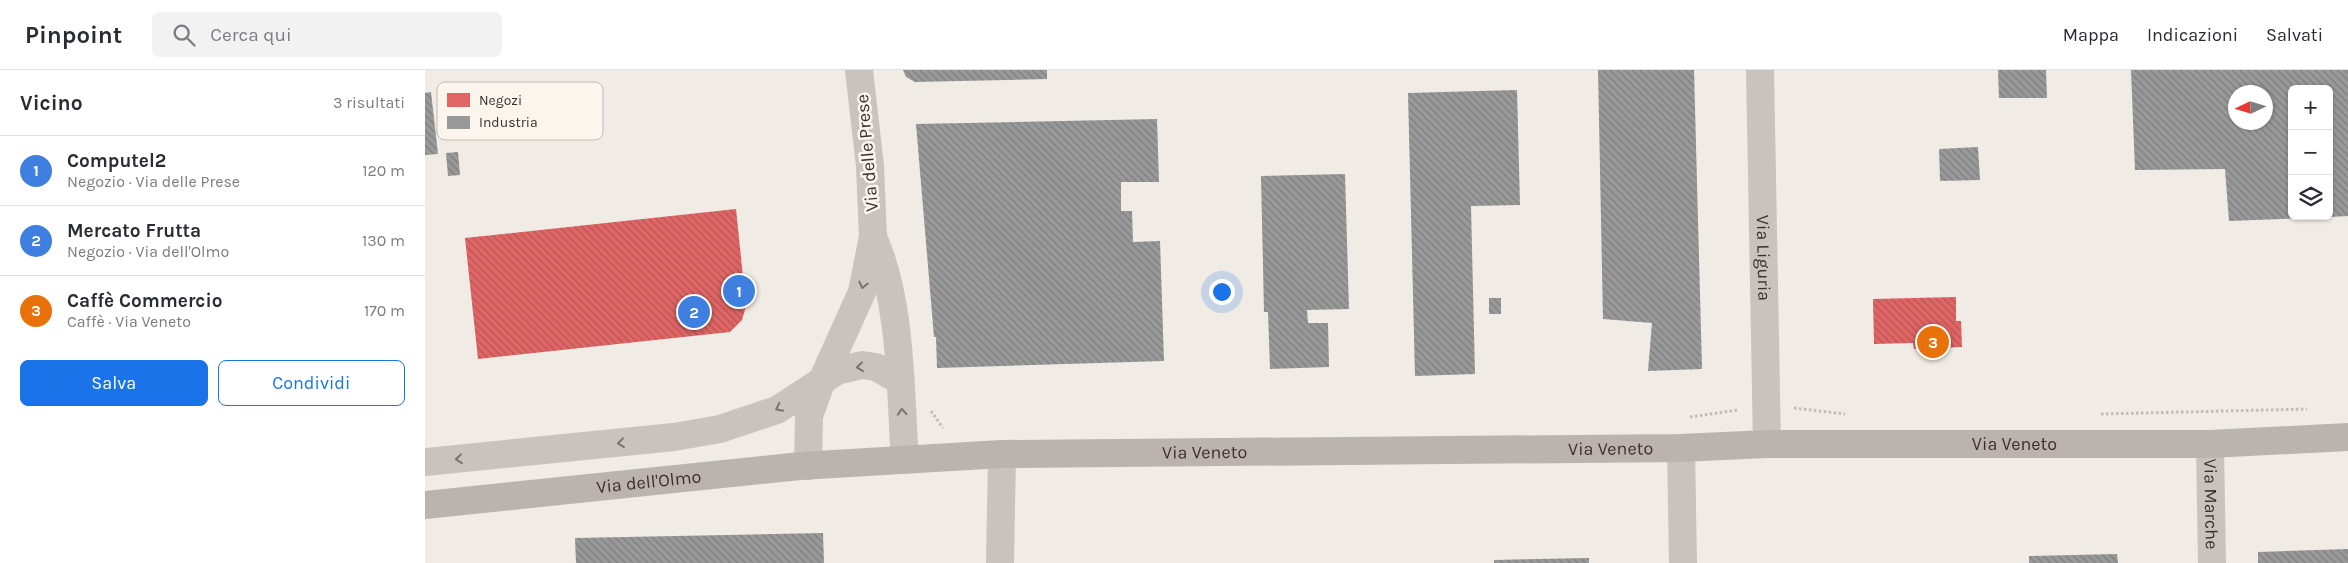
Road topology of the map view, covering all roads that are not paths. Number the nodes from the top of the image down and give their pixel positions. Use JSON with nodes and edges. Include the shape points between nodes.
{"nodes":[{"id":1,"x":859,"y":70,"type":"edge"},
{"id":2,"x":1759,"y":70,"type":"edge"},
{"id":3,"x":873,"y":237,"type":"junction"},
{"id":4,"x":900,"y":380,"type":"junction"},
{"id":5,"x":821,"y":383,"type":"junction"},
{"id":6,"x":2348,"y":437,"type":"edge"},
{"id":7,"x":1767,"y":444,"type":"junction"},
{"id":8,"x":2210,"y":444,"type":"junction"},
{"id":9,"x":1681,"y":448,"type":"junction"},
{"id":10,"x":1002,"y":454,"type":"junction"},
{"id":11,"x":905,"y":460,"type":"junction"},
{"id":12,"x":873,"y":461,"type":"joint"},
{"id":13,"x":425,"y":462,"type":"edge"},
{"id":14,"x":808,"y":466,"type":"junction"},
{"id":15,"x":425,"y":504,"type":"edge"},
{"id":16,"x":1000,"y":563,"type":"edge"},
{"id":17,"x":1683,"y":563,"type":"edge"},
{"id":18,"x":2212,"y":563,"type":"edge"}],
"edges":[{"from":1,"to":3,"type":"street","name":"Via delle Prese","via":[[870,166]]},
{"from":2,"to":7,"type":"street","name":"Via Liguria"},
{"from":3,"to":4,"type":"street","name":"Via delle Prese","via":[[887,277]]},
{"from":3,"to":5,"type":"street","name":"Via delle Prese","one_way":true,"via":[[861,292]]},
{"from":4,"to":5,"type":"street","one_way":true,"via":[[876,367],[862,365],[837,371]]},
{"from":11,"to":4,"type":"street","name":"Via delle Prese","one_way":true},
{"from":5,"to":13,"type":"street","one_way":true,"via":[[777,410],[720,429],[674,437]]},
{"from":5,"to":14,"type":"street","name":"Via delle Prese","via":[[809,416]]},
{"from":6,"to":8,"type":"main road","name":"Via Veneto"},
{"from":7,"to":8,"type":"main road","name":"Via Veneto"},
{"from":7,"to":9,"type":"main road","name":"Via Veneto"},
{"from":8,"to":18,"type":"street","name":"Via Marche"},
{"from":9,"to":10,"type":"main road","name":"Via Veneto"},
{"from":9,"to":17,"type":"street"},
{"from":10,"to":11,"type":"main road","name":"Via Veneto"},
{"from":10,"to":16,"type":"street"},
{"from":11,"to":12,"type":"main road","name":"Via Veneto"},
{"from":12,"to":14,"type":"main road","name":"Via dell'Olmo"},
{"from":14,"to":15,"type":"main road","name":"Via dell'Olmo"}]}
